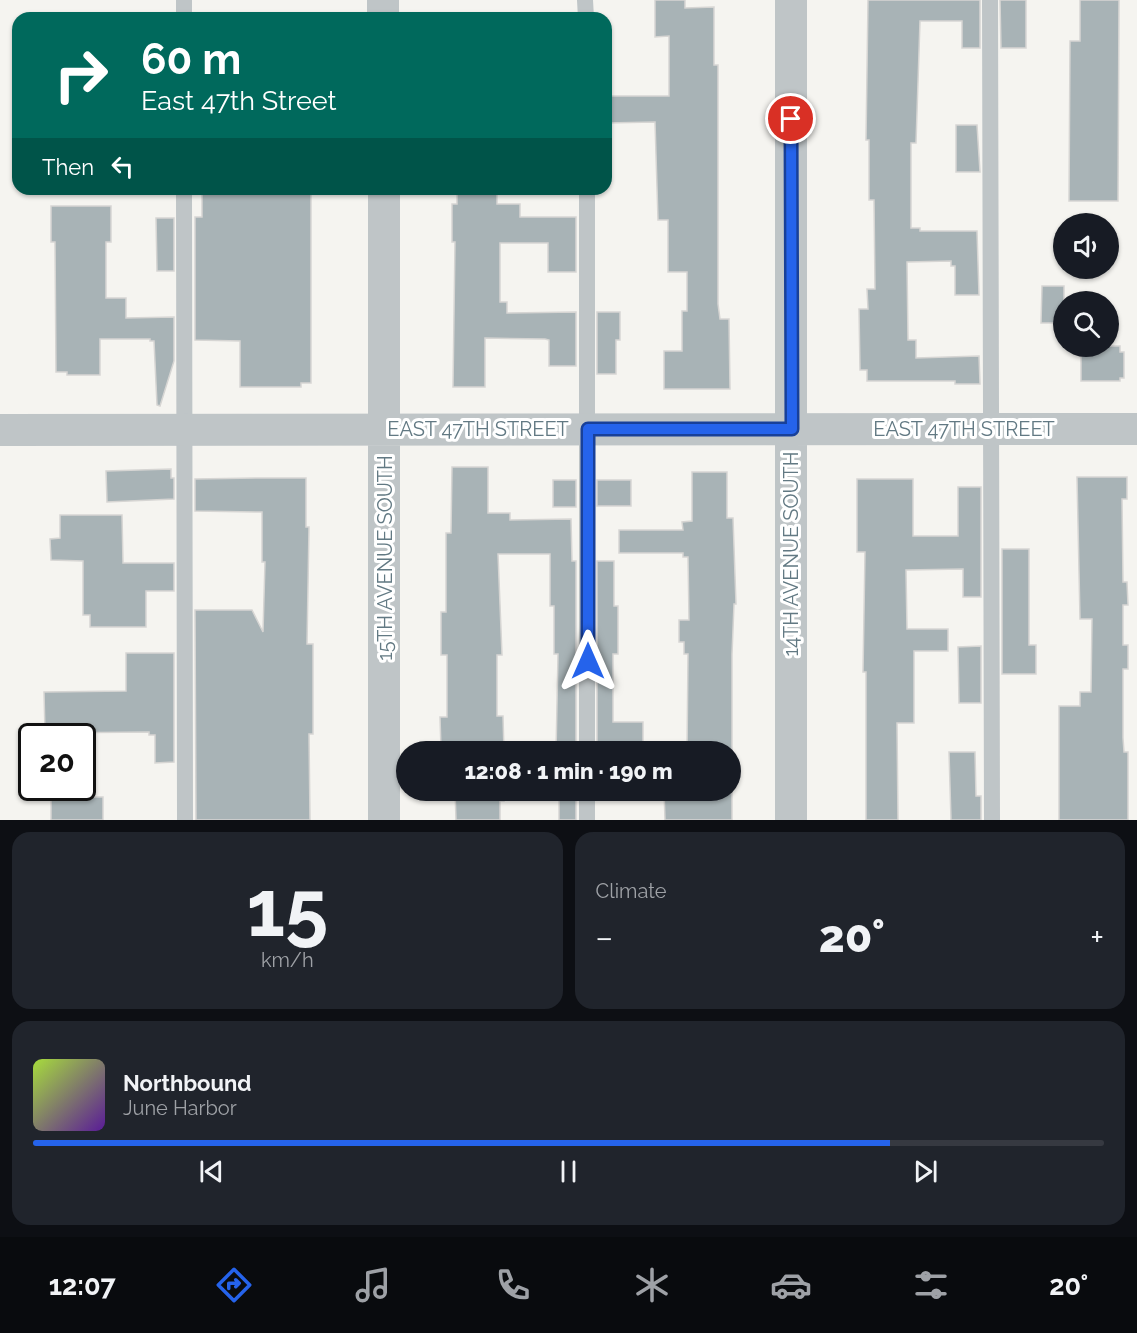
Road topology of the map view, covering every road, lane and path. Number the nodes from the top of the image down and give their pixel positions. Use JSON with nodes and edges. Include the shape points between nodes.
{"nodes":[{"id":1,"x":791,"y":0,"type":"edge"},
{"id":2,"x":990,"y":0,"type":"edge"},
{"id":3,"x":184,"y":195,"type":"edge"},
{"id":4,"x":384,"y":195,"type":"edge"},
{"id":5,"x":587,"y":195,"type":"edge"},
{"id":6,"x":385,"y":429,"type":"junction"},
{"id":7,"x":588,"y":429,"type":"junction"},
{"id":8,"x":792,"y":429,"type":"junction"},
{"id":9,"x":991,"y":429,"type":"junction"},
{"id":10,"x":1137,"y":429,"type":"edge"},
{"id":11,"x":0,"y":430,"type":"edge"},
{"id":12,"x":184,"y":431,"type":"junction"},
{"id":13,"x":587,"y":741,"type":"edge"},
{"id":14,"x":587,"y":801,"type":"edge"},
{"id":15,"x":185,"y":820,"type":"edge"},
{"id":16,"x":384,"y":820,"type":"edge"},
{"id":17,"x":587,"y":820,"type":"edge"},
{"id":18,"x":791,"y":820,"type":"edge"},
{"id":19,"x":992,"y":820,"type":"edge"}],
"edges":[{"from":1,"to":8,"type":"street","name":"14TH AVENUE SOUTH"},
{"from":2,"to":9,"type":"lane"},
{"from":3,"to":12,"type":"lane"},
{"from":4,"to":6,"type":"street","name":"15TH AVENUE SOUTH"},
{"from":5,"to":7,"type":"lane"},
{"from":6,"to":7,"type":"street","name":"EAST 47TH STREET"},
{"from":6,"to":12,"type":"street","name":"EAST 47TH STREET"},
{"from":6,"to":16,"type":"street","name":"15TH AVENUE SOUTH"},
{"from":7,"to":8,"type":"street","name":"EAST 47TH STREET"},
{"from":7,"to":13,"type":"lane"},
{"from":8,"to":9,"type":"street","name":"EAST 47TH STREET"},
{"from":8,"to":18,"type":"street","name":"14TH AVENUE SOUTH"},
{"from":9,"to":10,"type":"street","name":"EAST 47TH STREET"},
{"from":9,"to":19,"type":"lane"},
{"from":11,"to":12,"type":"street","name":"EAST 47TH STREET"},
{"from":12,"to":15,"type":"lane"},
{"from":14,"to":17,"type":"lane"}]}
